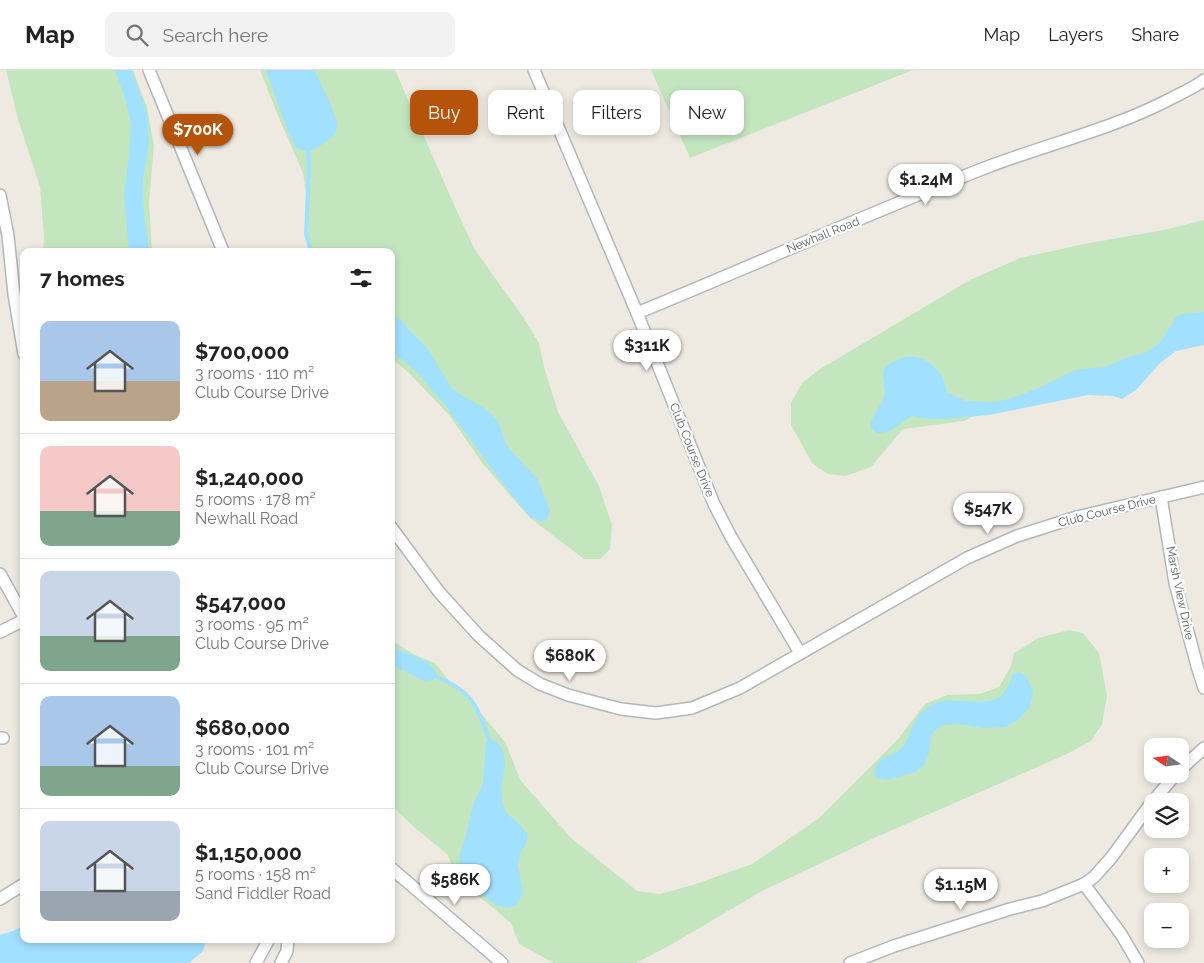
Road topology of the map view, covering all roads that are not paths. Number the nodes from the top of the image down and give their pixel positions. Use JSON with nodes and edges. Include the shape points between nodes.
{"nodes":[{"id":1,"x":150,"y":70,"type":"edge"},
{"id":2,"x":534,"y":70,"type":"edge"},
{"id":3,"x":1204,"y":80,"type":"edge"},
{"id":4,"x":0,"y":195,"type":"edge"},
{"id":5,"x":222,"y":248,"type":"edge"},
{"id":6,"x":637,"y":313,"type":"junction"},
{"id":7,"x":20,"y":330,"type":"edge"},
{"id":8,"x":1204,"y":487,"type":"edge"},
{"id":9,"x":1161,"y":497,"type":"junction"},
{"id":10,"x":395,"y":532,"type":"edge"},
{"id":11,"x":0,"y":574,"type":"edge"},
{"id":12,"x":20,"y":611,"type":"edge"},
{"id":13,"x":20,"y":620,"type":"edge"},
{"id":14,"x":0,"y":632,"type":"edge"},
{"id":15,"x":800,"y":653,"type":"junction"},
{"id":16,"x":1204,"y":688,"type":"edge"},
{"id":17,"x":1204,"y":748,"type":"edge"},
{"id":18,"x":1189,"y":762,"type":"edge"},
{"id":19,"x":1169,"y":783,"type":"edge"},
{"id":20,"x":1160,"y":793,"type":"edge"},
{"id":21,"x":1144,"y":814,"type":"edge"},
{"id":22,"x":395,"y":872,"type":"edge"},
{"id":23,"x":1084,"y":884,"type":"junction"},
{"id":24,"x":20,"y":886,"type":"edge"},
{"id":25,"x":0,"y":899,"type":"edge"},
{"id":26,"x":267,"y":943,"type":"edge"},
{"id":27,"x":288,"y":943,"type":"edge"},
{"id":28,"x":494,"y":960,"type":"edge"},
{"id":29,"x":256,"y":963,"type":"edge"},
{"id":30,"x":281,"y":963,"type":"edge"},
{"id":31,"x":850,"y":963,"type":"edge"},
{"id":32,"x":1138,"y":963,"type":"edge"}],
"edges":[{"from":1,"to":5,"type":"street"},
{"from":2,"to":6,"type":"street","name":"Club Course Drive"},
{"from":3,"to":6,"type":"street","name":"Newhall Road","via":[[1150,109],[998,163]]},
{"from":4,"to":7,"type":"street"},
{"from":6,"to":15,"type":"street","name":"Club Course Drive","via":[[714,504]]},
{"from":8,"to":9,"type":"street","name":"Club Course Drive"},
{"from":9,"to":15,"type":"street","name":"Club Course Drive","via":[[1077,516],[1017,536],[967,558]]},
{"from":9,"to":16,"type":"street","name":"Marsh View Drive","via":[[1175,583]]},
{"from":10,"to":15,"type":"street","name":"Club Course Drive","via":[[439,592],[479,636],[517,670],[568,695],[621,709],[656,713],[692,708],[740,688]]},
{"from":11,"to":12,"type":"street"},
{"from":13,"to":14,"type":"street"},
{"from":17,"to":18,"type":"street"},
{"from":19,"to":20,"type":"street"},
{"from":21,"to":23,"type":"street","via":[[1111,858]]},
{"from":22,"to":28,"type":"street"},
{"from":23,"to":31,"type":"street","via":[[1042,901],[894,946]]},
{"from":23,"to":32,"type":"street"},
{"from":24,"to":25,"type":"street"},
{"from":26,"to":29,"type":"street"},
{"from":27,"to":30,"type":"street"}]}
